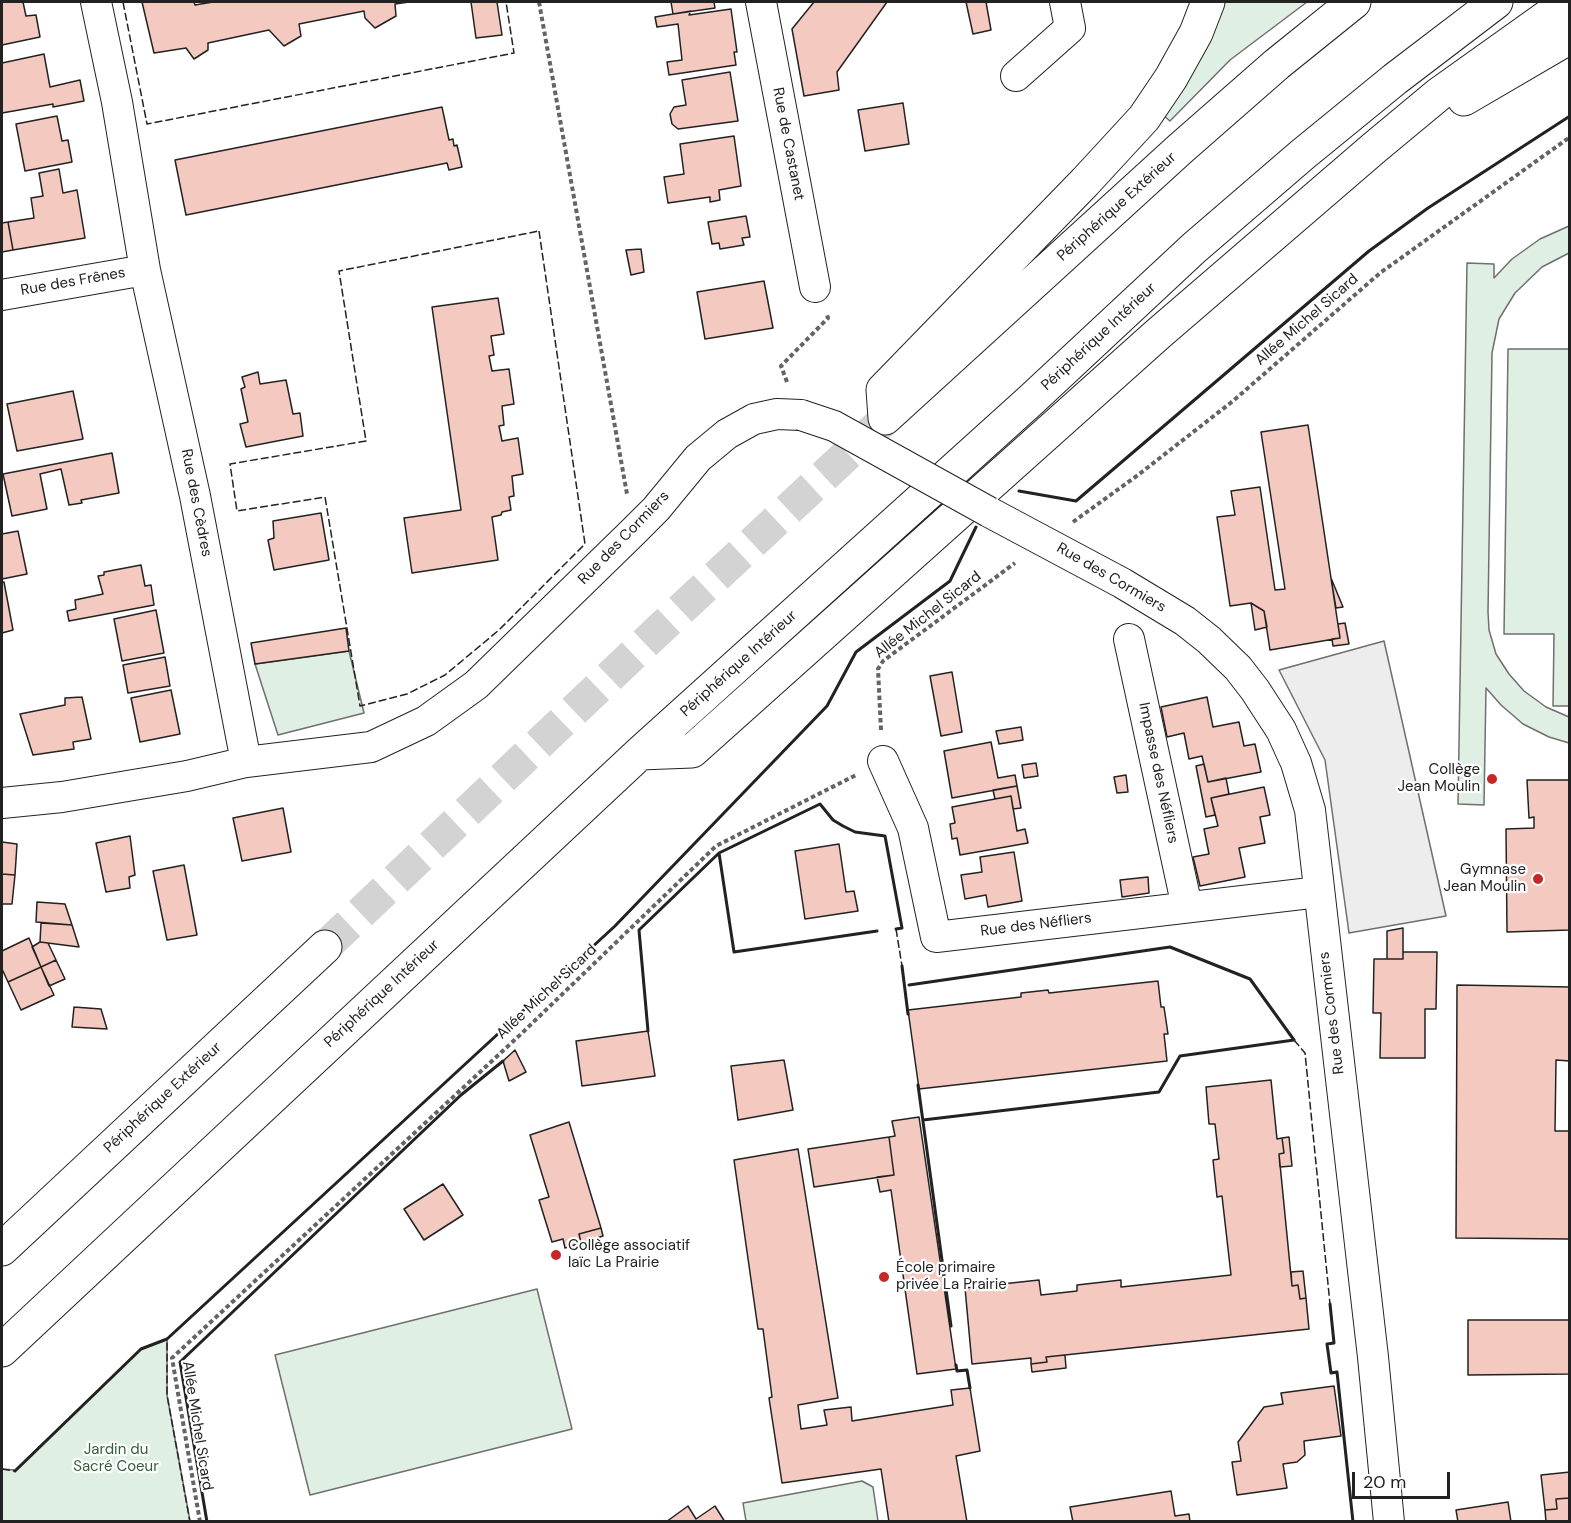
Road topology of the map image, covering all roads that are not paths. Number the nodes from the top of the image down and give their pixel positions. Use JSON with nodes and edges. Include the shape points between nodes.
{"nodes":[{"id":1,"x":96,"y":2,"type":"edge"},
{"id":2,"x":761,"y":2,"type":"edge"},
{"id":3,"x":1065,"y":2,"type":"edge"},
{"id":4,"x":1208,"y":2,"type":"edge"},
{"id":5,"x":1354,"y":2,"type":"edge"},
{"id":6,"x":1496,"y":2,"type":"edge"},
{"id":7,"x":1568,"y":2,"type":"edge"},
{"id":8,"x":1569,"y":37,"type":"edge"},
{"id":9,"x":1016,"y":76,"type":"dead end"},
{"id":10,"x":1374,"y":148,"type":"junction"},
{"id":11,"x":145,"y":270,"type":"junction"},
{"id":12,"x":814,"y":287,"type":"road end"},
{"id":13,"x":2,"y":295,"type":"edge"},
{"id":14,"x":1129,"y":639,"type":"dead end"},
{"id":15,"x":640,"y":753,"type":"junction"},
{"id":16,"x":883,"y":761,"type":"road end"},
{"id":17,"x":246,"y":762,"type":"junction"},
{"id":18,"x":2,"y":803,"type":"edge"},
{"id":19,"x":1319,"y":892,"type":"junction"},
{"id":20,"x":1187,"y":907,"type":"junction"},
{"id":21,"x":326,"y":947,"type":"tunnel mouth"},
{"id":22,"x":2,"y":1249,"type":"edge"},
{"id":23,"x":2,"y":1350,"type":"edge"},
{"id":24,"x":1389,"y":1521,"type":"edge"}],
"edges":[{"from":1,"to":11,"type":"street","name":"Rue des Cèdres"},
{"from":2,"to":12,"type":"street","name":"Rue de Castanet"},
{"from":3,"to":9,"type":"street","via":[[1070,28]]},
{"from":4,"to":5,"type":"highway","name":"Périphérique Extérieur","via":[[1196,33],[1144,118],[883,390],[885,418],[1242,95]]},
{"from":6,"to":15,"type":"highway","name":"Périphérique Intérieur","via":[[1302,155],[1194,248]]},
{"from":7,"to":10,"type":"highway","via":[[1439,94]]},
{"from":8,"to":10,"type":"highway","via":[[1452,107],[1399,148]]},
{"from":10,"to":15,"type":"highway","via":[[1158,334],[692,751]]},
{"from":11,"to":13,"type":"street","name":"Rue des Frênes"},
{"from":11,"to":17,"type":"street","name":"Rue des Cèdres","via":[[195,496]]},
{"from":14,"to":20,"type":"street","name":"Impasse des Néfliers"},
{"from":15,"to":23,"type":"highway","name":"Périphérique Intérieur"},
{"from":16,"to":20,"type":"street","name":"Rue des Néfliers","via":[[913,828],[936,937]]},
{"from":17,"to":18,"type":"street","via":[[62,797]]},
{"from":17,"to":19,"type":"street","name":"Rue des Cormiers","bridge":true,"via":[[371,747],[426,721],[476,685],[633,532],[698,458],[727,434],[754,419],[777,414],[801,415],[834,426],[1112,578],[1185,621],[1209,640],[1255,690],[1281,730],[1296,763],[1310,810]]},
{"from":19,"to":20,"type":"street","name":"Rue des Néfliers"},
{"from":19,"to":24,"type":"street","name":"Rue des Cormiers"},
{"from":21,"to":22,"type":"highway","name":"Périphérique Extérieur"}]}
